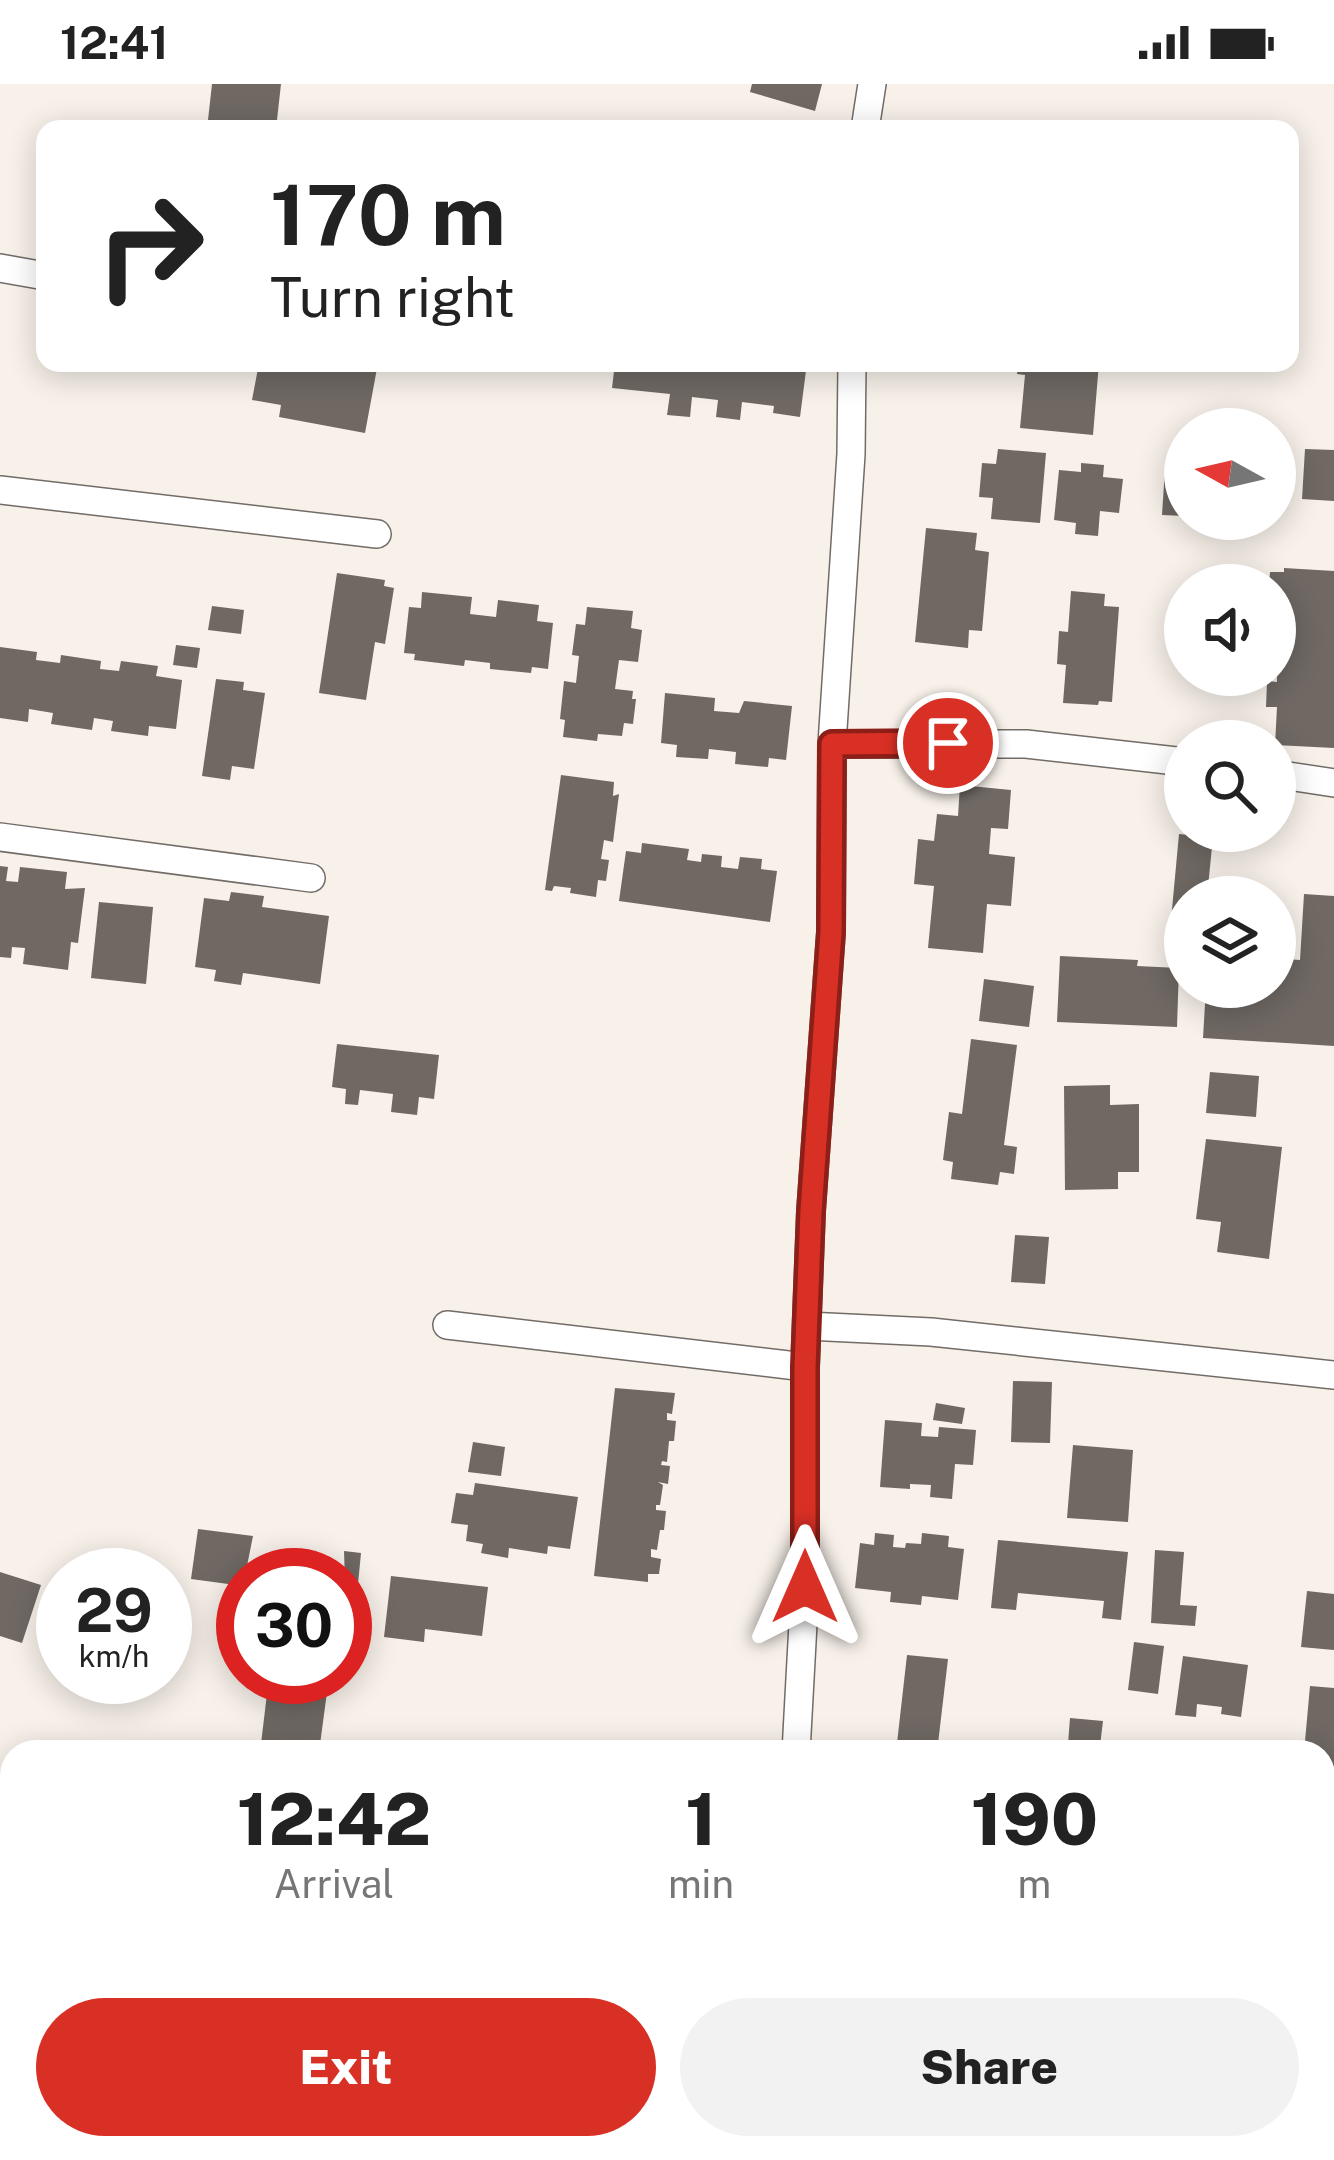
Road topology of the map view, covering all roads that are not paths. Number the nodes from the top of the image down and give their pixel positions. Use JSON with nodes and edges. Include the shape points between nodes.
{"nodes":[{"id":1,"x":872,"y":84,"type":"edge"},
{"id":2,"x":866,"y":120,"type":"edge"},
{"id":3,"x":0,"y":268,"type":"edge"},
{"id":4,"x":36,"y":274,"type":"edge"},
{"id":5,"x":852,"y":372,"type":"edge"},
{"id":6,"x":0,"y":490,"type":"edge"},
{"id":7,"x":377,"y":534,"type":"dead end"},
{"id":8,"x":832,"y":744,"type":"junction"},
{"id":9,"x":1164,"y":759,"type":"edge"},
{"id":10,"x":1296,"y":777,"type":"edge"},
{"id":11,"x":1334,"y":783,"type":"edge"},
{"id":12,"x":0,"y":837,"type":"edge"},
{"id":13,"x":311,"y":878,"type":"dead end"},
{"id":14,"x":447,"y":1325,"type":"dead end"},
{"id":15,"x":807,"y":1326,"type":"junction"},
{"id":16,"x":805,"y":1367,"type":"junction"},
{"id":17,"x":1334,"y":1375,"type":"edge"},
{"id":18,"x":797,"y":1740,"type":"edge"}],
"edges":[{"from":1,"to":2,"type":"street"},
{"from":3,"to":4,"type":"street"},
{"from":5,"to":8,"type":"street"},
{"from":6,"to":7,"type":"street"},
{"from":8,"to":9,"type":"street","via":[[1026,743]]},
{"from":8,"to":15,"type":"street","via":[[831,932]]},
{"from":10,"to":11,"type":"street"},
{"from":12,"to":13,"type":"street"},
{"from":14,"to":16,"type":"street"},
{"from":15,"to":16,"type":"street"},
{"from":15,"to":17,"type":"street"},
{"from":16,"to":18,"type":"street"}]}
